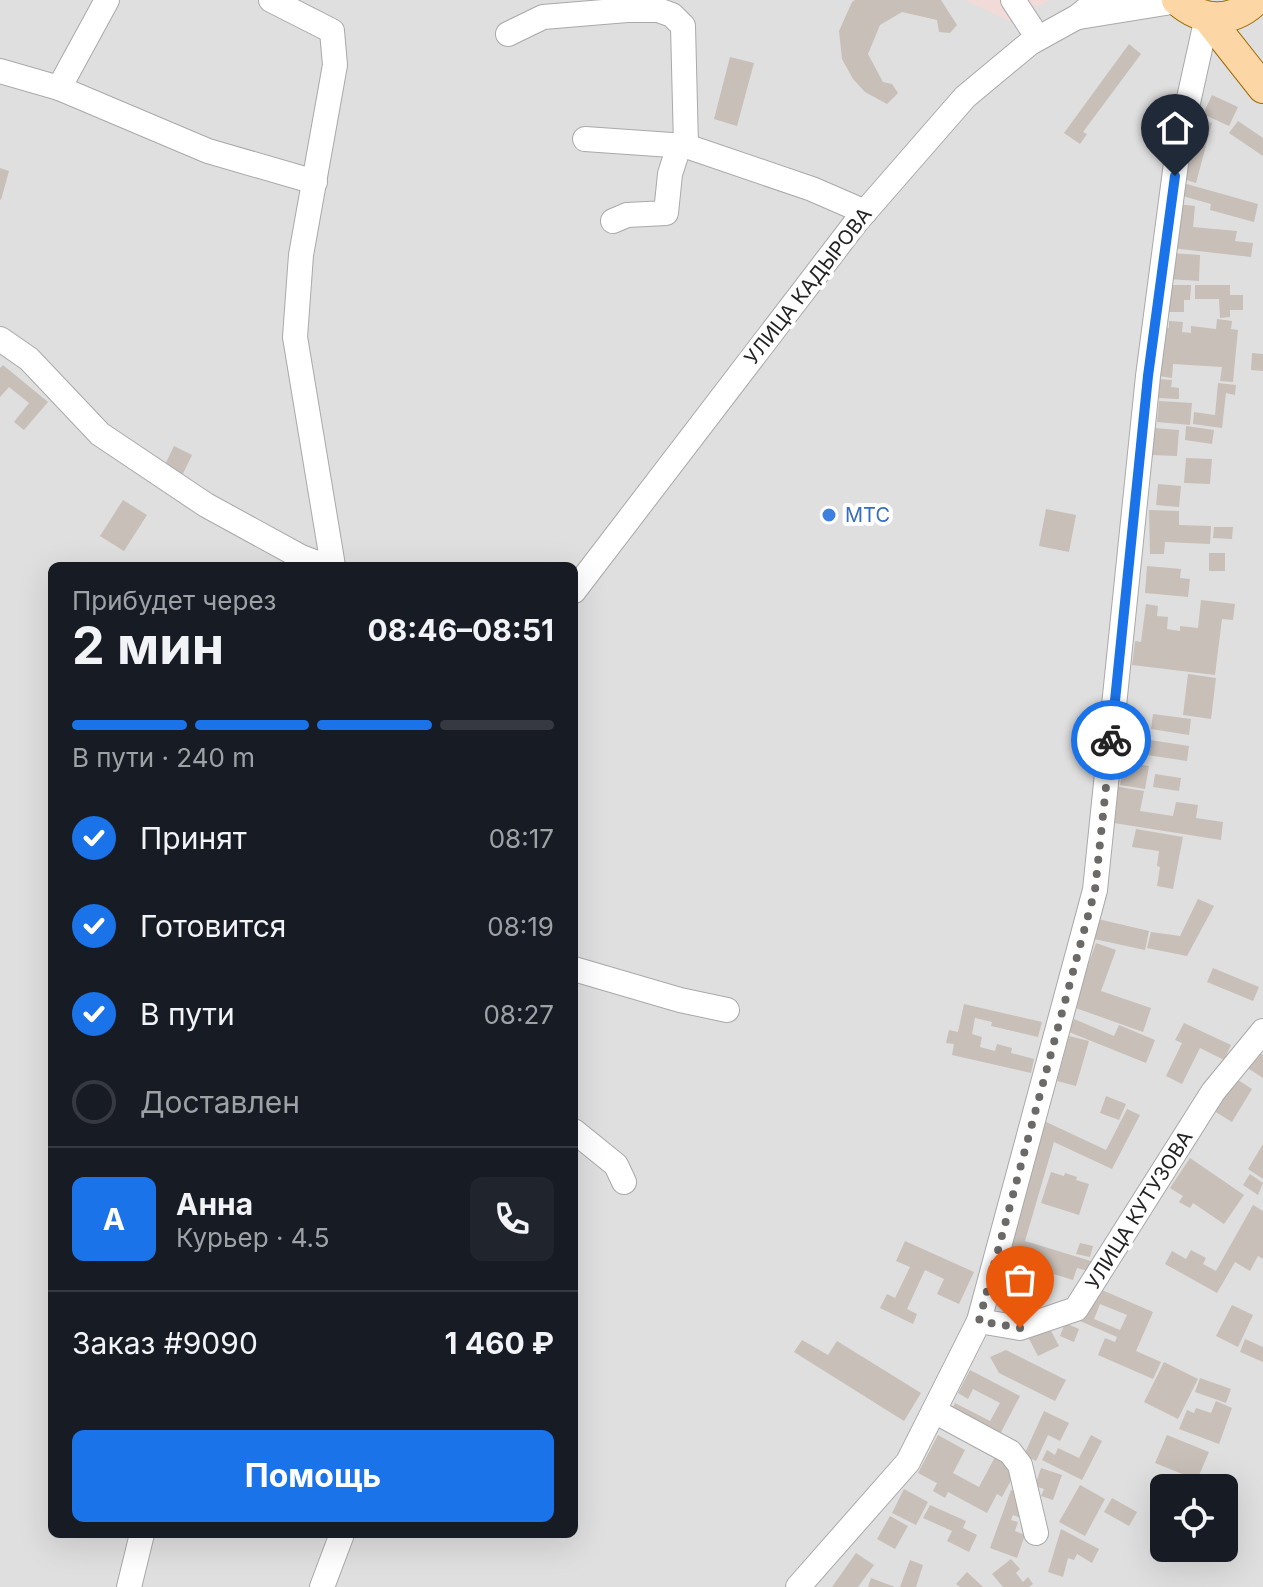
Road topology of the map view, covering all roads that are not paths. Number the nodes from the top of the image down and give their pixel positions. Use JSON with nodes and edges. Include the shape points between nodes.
{"nodes":[{"id":1,"x":107,"y":0,"type":"edge"},
{"id":2,"x":271,"y":0,"type":"edge"},
{"id":3,"x":1013,"y":0,"type":"edge"},
{"id":4,"x":1098,"y":0,"type":"edge"},
{"id":5,"x":1177,"y":0,"type":"edge"},
{"id":6,"x":1256,"y":0,"type":"edge"},
{"id":7,"x":1077,"y":17,"type":"junction"},
{"id":8,"x":1207,"y":17,"type":"junction"},
{"id":9,"x":508,"y":34,"type":"dead end"},
{"id":10,"x":1038,"y":38,"type":"junction"},
{"id":11,"x":0,"y":71,"type":"edge"},
{"id":12,"x":59,"y":88,"type":"junction"},
{"id":13,"x":1263,"y":88,"type":"edge"},
{"id":14,"x":585,"y":139,"type":"dead end"},
{"id":15,"x":682,"y":146,"type":"junction"},
{"id":16,"x":315,"y":182,"type":"junction"},
{"id":17,"x":865,"y":212,"type":"junction"},
{"id":18,"x":613,"y":221,"type":"dead end"},
{"id":19,"x":0,"y":339,"type":"edge"},
{"id":20,"x":314,"y":562,"type":"edge"},
{"id":21,"x":332,"y":562,"type":"edge"},
{"id":22,"x":578,"y":586,"type":"edge"},
{"id":23,"x":578,"y":970,"type":"edge"},
{"id":24,"x":727,"y":1010,"type":"dead end"},
{"id":25,"x":1263,"y":1031,"type":"edge"},
{"id":26,"x":578,"y":1134,"type":"edge"},
{"id":27,"x":624,"y":1182,"type":"dead end"},
{"id":28,"x":979,"y":1321,"type":"junction"},
{"id":29,"x":934,"y":1411,"type":"junction"},
{"id":30,"x":1036,"y":1533,"type":"dead end"},
{"id":31,"x":141,"y":1538,"type":"edge"},
{"id":32,"x":340,"y":1538,"type":"edge"},
{"id":33,"x":129,"y":1587,"type":"edge"},
{"id":34,"x":322,"y":1587,"type":"edge"},
{"id":35,"x":798,"y":1587,"type":"edge"}],
"edges":[{"from":1,"to":12,"type":"street"},
{"from":2,"to":16,"type":"street","via":[[332,31],[335,65]]},
{"from":3,"to":10,"type":"street"},
{"from":4,"to":7,"type":"street","name":"УЛИЦА КАДЫРОВА"},
{"from":5,"to":7,"type":"street","name":"УЛИЦА КАДЫРОВА"},
{"from":5,"to":8,"type":"main road"},
{"from":6,"to":8,"type":"main road","via":[[1240,12]]},
{"from":7,"to":10,"type":"street","name":"УЛИЦА КАДЫРОВА"},
{"from":8,"to":13,"type":"main road"},
{"from":8,"to":28,"type":"street","via":[[1178,148],[1148,376],[1095,890]]},
{"from":9,"to":15,"type":"street","via":[[543,17],[627,10],[672,15],[683,26]]},
{"from":10,"to":17,"type":"street","name":"УЛИЦА КАДЫРОВА","via":[[965,97]]},
{"from":11,"to":12,"type":"street"},
{"from":12,"to":16,"type":"street","via":[[208,151]]},
{"from":14,"to":15,"type":"street"},
{"from":15,"to":17,"type":"street"},
{"from":15,"to":18,"type":"street","via":[[670,174],[666,213]]},
{"from":16,"to":21,"type":"street","via":[[301,255],[295,337]]},
{"from":17,"to":22,"type":"street","name":"УЛИЦА КАДЫРОВА"},
{"from":19,"to":20,"type":"street","via":[[29,359],[100,434],[206,505]]},
{"from":23,"to":24,"type":"street"},
{"from":25,"to":28,"type":"street","name":"УЛИЦА КУТУЗОВА","via":[[1213,1092],[1076,1309],[1020,1328]]},
{"from":26,"to":27,"type":"street","via":[[616,1165]]},
{"from":28,"to":29,"type":"street"},
{"from":29,"to":30,"type":"street","via":[[1010,1452],[1020,1465]]},
{"from":29,"to":35,"type":"street","via":[[908,1462]]},
{"from":31,"to":33,"type":"street"},
{"from":32,"to":34,"type":"street"}]}
